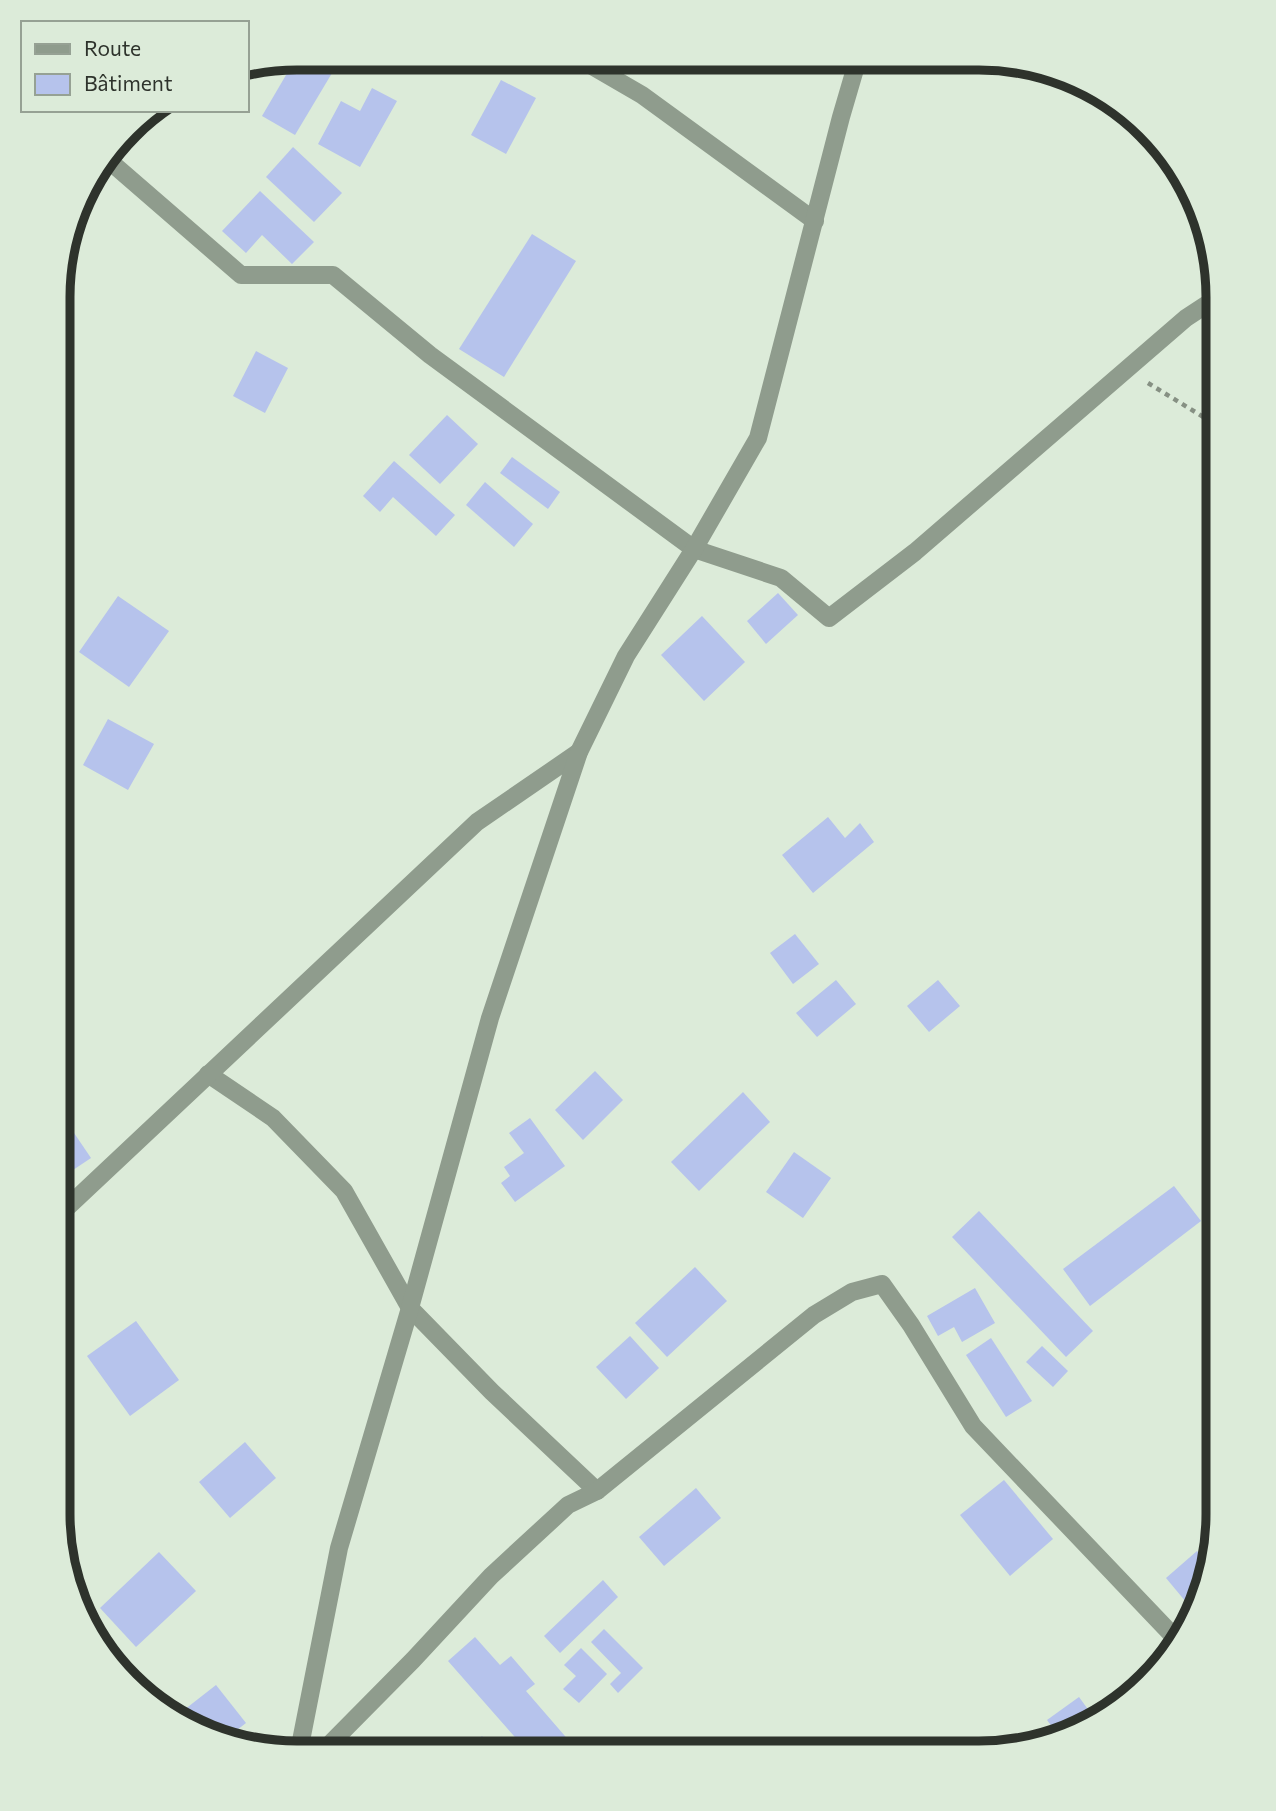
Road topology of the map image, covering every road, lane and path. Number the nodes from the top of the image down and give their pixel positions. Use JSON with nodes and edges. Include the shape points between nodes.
{"nodes":[{"id":1,"x":599,"y":70,"type":"edge"},
{"id":2,"x":855,"y":70,"type":"edge"},
{"id":3,"x":113,"y":164,"type":"edge"},
{"id":4,"x":815,"y":222,"type":"junction"},
{"id":5,"x":1206,"y":305,"type":"edge"},
{"id":6,"x":1126,"y":370,"type":"junction"},
{"id":7,"x":1206,"y":419,"type":"edge"},
{"id":8,"x":694,"y":549,"type":"junction"},
{"id":9,"x":579,"y":752,"type":"junction"},
{"id":10,"x":208,"y":1074,"type":"junction"},
{"id":11,"x":70,"y":1205,"type":"edge"},
{"id":12,"x":410,"y":1308,"type":"junction"},
{"id":13,"x":597,"y":1491,"type":"junction"},
{"id":14,"x":1172,"y":1633,"type":"edge"},
{"id":15,"x":301,"y":1741,"type":"edge"},
{"id":16,"x":333,"y":1741,"type":"edge"}],
"edges":[{"from":1,"to":4,"type":"street","via":[[642,95]]},
{"from":2,"to":4,"type":"street"},
{"from":3,"to":8,"type":"street","via":[[241,275],[333,275],[430,355]]},
{"from":4,"to":8,"type":"street","via":[[758,438]]},
{"from":5,"to":6,"type":"street"},
{"from":6,"to":7,"type":"path"},
{"from":6,"to":8,"type":"street","via":[[915,552],[829,618],[781,578]]},
{"from":8,"to":9,"type":"street","via":[[626,656]]},
{"from":9,"to":10,"type":"street","via":[[477,822]]},
{"from":9,"to":12,"type":"street","via":[[489,1018]]},
{"from":10,"to":11,"type":"street"},
{"from":10,"to":12,"type":"street","via":[[273,1118],[344,1191]]},
{"from":12,"to":13,"type":"street"},
{"from":12,"to":15,"type":"street","via":[[339,1548]]},
{"from":13,"to":14,"type":"street","via":[[814,1315],[852,1292],[882,1284],[973,1426]]},
{"from":13,"to":16,"type":"street","via":[[568,1505],[491,1576]]}]}
